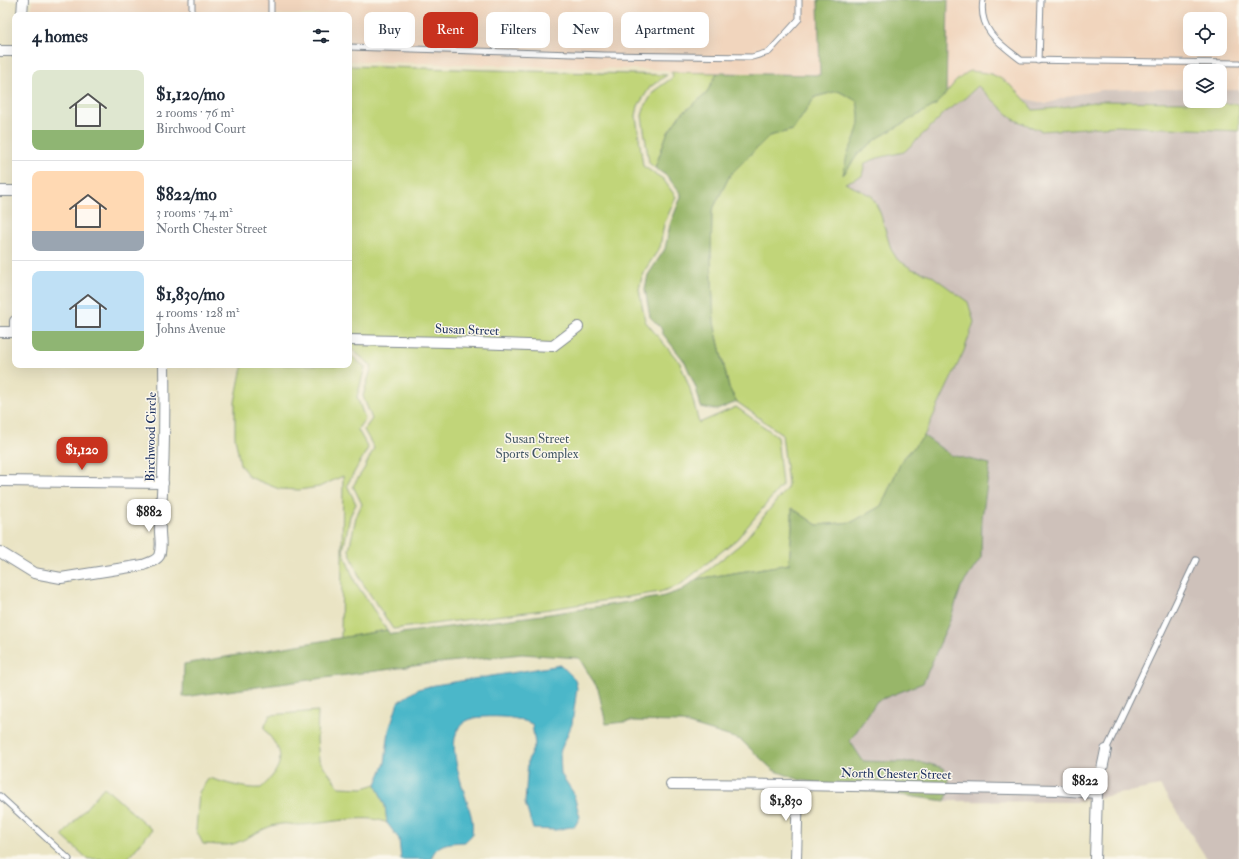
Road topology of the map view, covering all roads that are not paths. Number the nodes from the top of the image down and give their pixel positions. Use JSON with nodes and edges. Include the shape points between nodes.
{"nodes":[{"id":1,"x":23,"y":0,"type":"edge"},
{"id":2,"x":192,"y":0,"type":"edge"},
{"id":3,"x":272,"y":0,"type":"edge"},
{"id":4,"x":799,"y":0,"type":"edge"},
{"id":5,"x":983,"y":0,"type":"edge"},
{"id":6,"x":1041,"y":0,"type":"edge"},
{"id":7,"x":192,"y":10,"type":"dead end"},
{"id":8,"x":22,"y":12,"type":"edge"},
{"id":9,"x":271,"y":12,"type":"edge"},
{"id":10,"x":352,"y":47,"type":"edge"},
{"id":11,"x":0,"y":51,"type":"edge"},
{"id":12,"x":12,"y":51,"type":"edge"},
{"id":13,"x":1039,"y":60,"type":"junction"},
{"id":14,"x":1239,"y":64,"type":"edge"},
{"id":15,"x":0,"y":191,"type":"edge"},
{"id":16,"x":12,"y":191,"type":"edge"},
{"id":17,"x":578,"y":327,"type":"dead end"},
{"id":18,"x":0,"y":332,"type":"edge"},
{"id":19,"x":12,"y":332,"type":"edge"},
{"id":20,"x":352,"y":340,"type":"edge"},
{"id":21,"x":164,"y":368,"type":"edge"},
{"id":22,"x":0,"y":481,"type":"edge"},
{"id":23,"x":163,"y":483,"type":"junction"},
{"id":24,"x":0,"y":552,"type":"edge"},
{"id":25,"x":1196,"y":560,"type":"dead end"},
{"id":26,"x":1106,"y":750,"type":"joint"},
{"id":27,"x":671,"y":784,"type":"dead end"},
{"id":28,"x":798,"y":785,"type":"junction"},
{"id":29,"x":1097,"y":793,"type":"junction"},
{"id":30,"x":0,"y":796,"type":"edge"},
{"id":31,"x":69,"y":859,"type":"edge"},
{"id":32,"x":796,"y":859,"type":"edge"},
{"id":33,"x":1095,"y":859,"type":"edge"}],
"edges":[{"from":1,"to":8,"type":"street"},
{"from":2,"to":7,"type":"lane"},
{"from":3,"to":9,"type":"lane"},
{"from":4,"to":10,"type":"lane","via":[[799,19],[769,52],[752,57]]},
{"from":5,"to":13,"type":"lane","via":[[984,19],[991,34],[1021,60]]},
{"from":6,"to":13,"type":"lane"},
{"from":11,"to":12,"type":"street"},
{"from":13,"to":14,"type":"lane"},
{"from":15,"to":16,"type":"street"},
{"from":17,"to":20,"type":"street","name":"Susan Street","via":[[553,346]]},
{"from":18,"to":19,"type":"street"},
{"from":21,"to":23,"type":"street","name":"Birchwood Circle"},
{"from":22,"to":23,"type":"street"},
{"from":23,"to":24,"type":"street","name":"Birchwood Circle","via":[[159,555],[143,565],[61,578],[34,573]]},
{"from":25,"to":26,"type":"lane"},
{"from":26,"to":29,"type":"street"},
{"from":27,"to":28,"type":"street","name":"North Chester Street"},
{"from":28,"to":29,"type":"street","name":"North Chester Street"},
{"from":28,"to":32,"type":"street"},
{"from":29,"to":33,"type":"street"},
{"from":30,"to":31,"type":"lane"}]}
